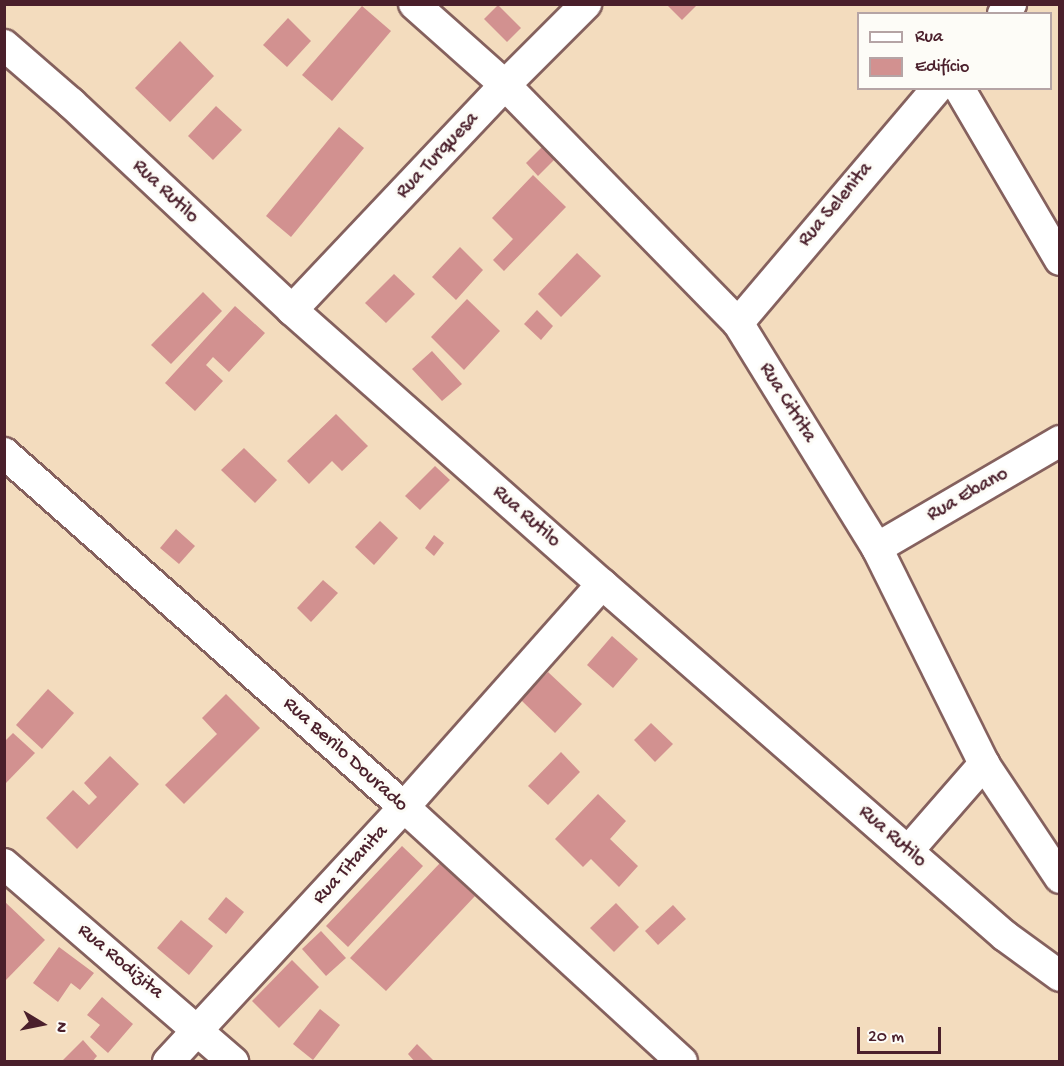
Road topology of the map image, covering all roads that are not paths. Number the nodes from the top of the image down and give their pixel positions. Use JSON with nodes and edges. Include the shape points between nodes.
{"nodes":[{"id":1,"x":414,"y":4,"type":"edge"},
{"id":2,"x":586,"y":4,"type":"edge"},
{"id":3,"x":4,"y":45,"type":"edge"},
{"id":4,"x":505,"y":85,"type":"junction"},
{"id":5,"x":935,"y":90,"type":"edge"},
{"id":6,"x":959,"y":90,"type":"edge"},
{"id":7,"x":1059,"y":260,"type":"edge"},
{"id":8,"x":292,"y":310,"type":"junction"},
{"id":9,"x":738,"y":323,"type":"junction"},
{"id":10,"x":1059,"y":441,"type":"edge"},
{"id":11,"x":4,"y":453,"type":"edge"},
{"id":12,"x":877,"y":548,"type":"junction"},
{"id":13,"x":602,"y":584,"type":"junction"},
{"id":14,"x":984,"y":764,"type":"junction"},
{"id":15,"x":404,"y":807,"type":"junction"},
{"id":16,"x":908,"y":851,"type":"junction"},
{"id":17,"x":4,"y":864,"type":"edge"},
{"id":18,"x":1059,"y":878,"type":"edge"},
{"id":19,"x":1059,"y":976,"type":"edge"},
{"id":20,"x":198,"y":1029,"type":"junction"},
{"id":21,"x":168,"y":1062,"type":"edge"},
{"id":22,"x":233,"y":1062,"type":"edge"},
{"id":23,"x":682,"y":1062,"type":"edge"}],
"edges":[{"from":1,"to":4,"type":"street","name":"Rua Citrita"},
{"from":2,"to":4,"type":"street","name":"Rua Turquesa"},
{"from":3,"to":8,"type":"street","name":"Rua Rutilo"},
{"from":4,"to":8,"type":"street","name":"Rua Turquesa"},
{"from":4,"to":9,"type":"street","name":"Rua Citrita"},
{"from":5,"to":9,"type":"street","name":"Rua Selenita"},
{"from":6,"to":7,"type":"street"},
{"from":8,"to":13,"type":"street","name":"Rua Rutilo"},
{"from":9,"to":12,"type":"street","name":"Rua Citrita"},
{"from":10,"to":12,"type":"street","name":"Rua Ebano"},
{"from":11,"to":15,"type":"street","name":"Rua Berilo Dourado"},
{"from":12,"to":14,"type":"street","name":"Rua Citrita"},
{"from":13,"to":15,"type":"street","name":"Rua Titanita"},
{"from":13,"to":16,"type":"street","name":"Rua Rutilo"},
{"from":14,"to":16,"type":"street"},
{"from":14,"to":18,"type":"street","name":"Rua Citrita"},
{"from":15,"to":20,"type":"street","name":"Rua Titanita"},
{"from":15,"to":23,"type":"street","name":"Rua Berilo Dourado"},
{"from":16,"to":19,"type":"street","name":"Rua Rutilo","via":[[1005,936]]},
{"from":17,"to":20,"type":"street","name":"Rua Rodizita"},
{"from":20,"to":21,"type":"street","name":"Rua Titanita"},
{"from":20,"to":22,"type":"street","name":"Rua Rodizita"}]}
